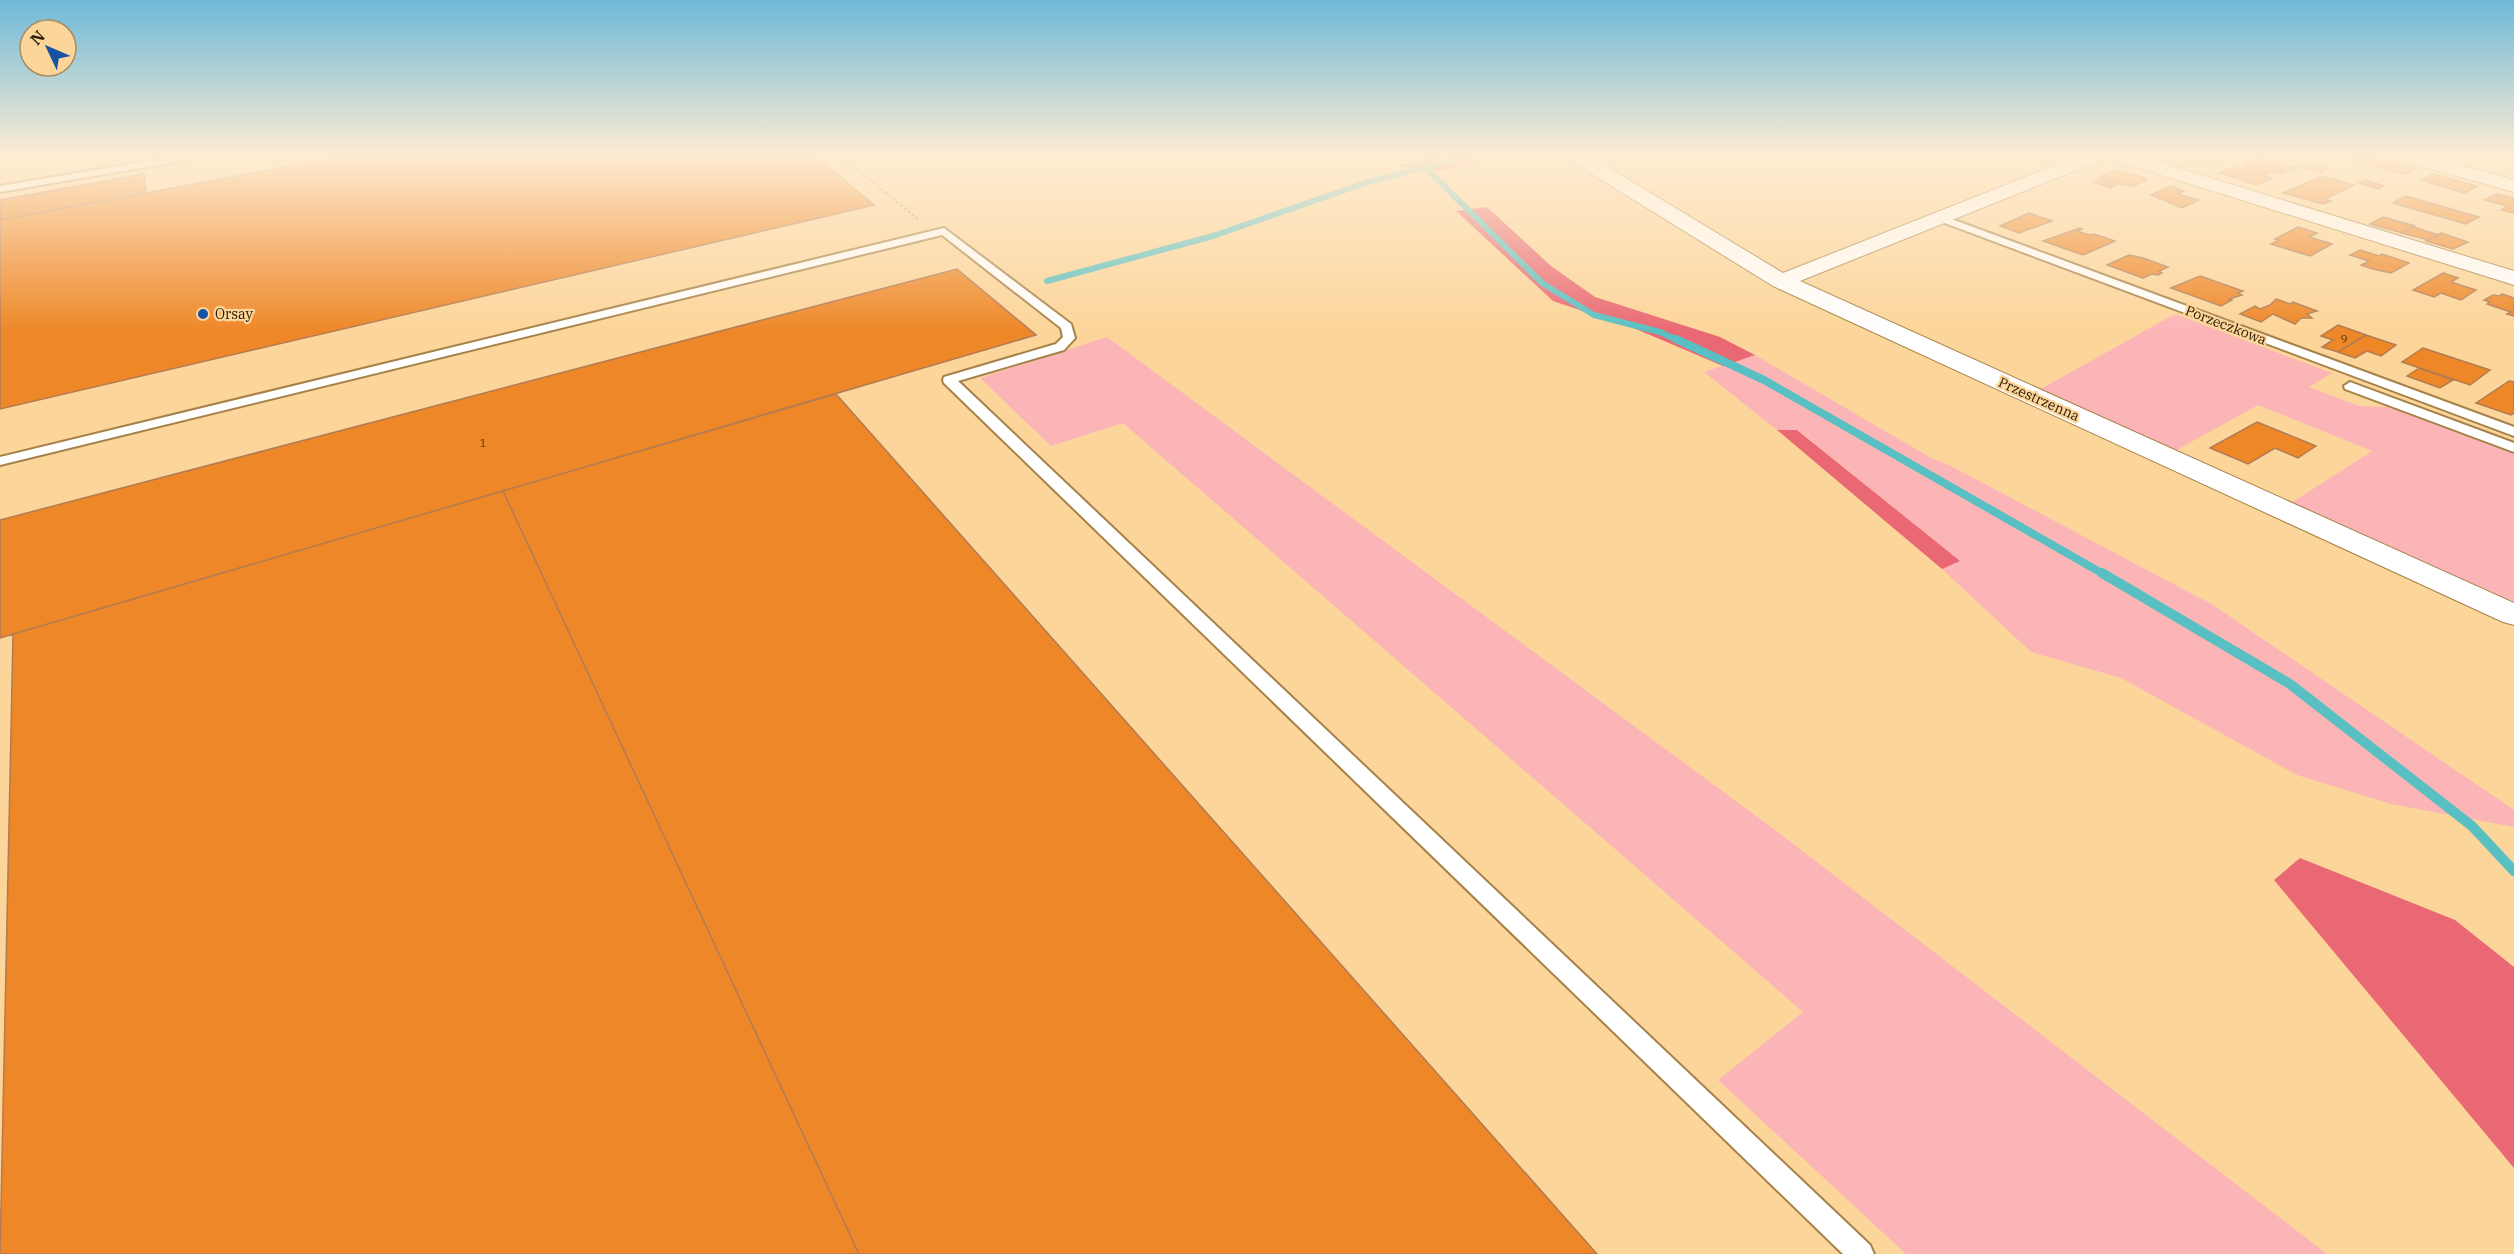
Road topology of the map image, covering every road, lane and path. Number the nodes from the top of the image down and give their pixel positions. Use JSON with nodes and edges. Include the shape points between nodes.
{"nodes":[{"id":1,"x":914,"y":216,"type":"edge"},
{"id":2,"x":1674,"y":216,"type":"edge"},
{"id":3,"x":1942,"y":216,"type":"edge"},
{"id":4,"x":2313,"y":216,"type":"edge"},
{"id":5,"x":1938,"y":217,"type":"junction"},
{"id":6,"x":935,"y":233,"type":"junction"},
{"id":7,"x":2514,"y":278,"type":"edge"},
{"id":8,"x":1781,"y":281,"type":"junction"},
{"id":9,"x":2350,"y":386,"type":"dead end"},
{"id":10,"x":2514,"y":432,"type":"edge"},
{"id":11,"x":2514,"y":448,"type":"edge"},
{"id":12,"x":0,"y":461,"type":"edge"},
{"id":13,"x":2514,"y":615,"type":"edge"},
{"id":14,"x":1861,"y":1254,"type":"edge"}],
"edges":[{"from":1,"to":6,"type":"path"},
{"from":2,"to":8,"type":"street","name":"Przestrzenna"},
{"from":3,"to":5,"type":"street"},
{"from":4,"to":7,"type":"street"},
{"from":5,"to":8,"type":"street"},
{"from":5,"to":10,"type":"lane","name":"Porzeczkowa"},
{"from":6,"to":12,"type":"lane"},
{"from":6,"to":14,"type":"lane","via":[[944,231],[1047,310],[1067,327],[1069,338],[1060,347],[949,380]]},
{"from":8,"to":13,"type":"street","name":"Przestrzenna"},
{"from":9,"to":11,"type":"lane"}]}
